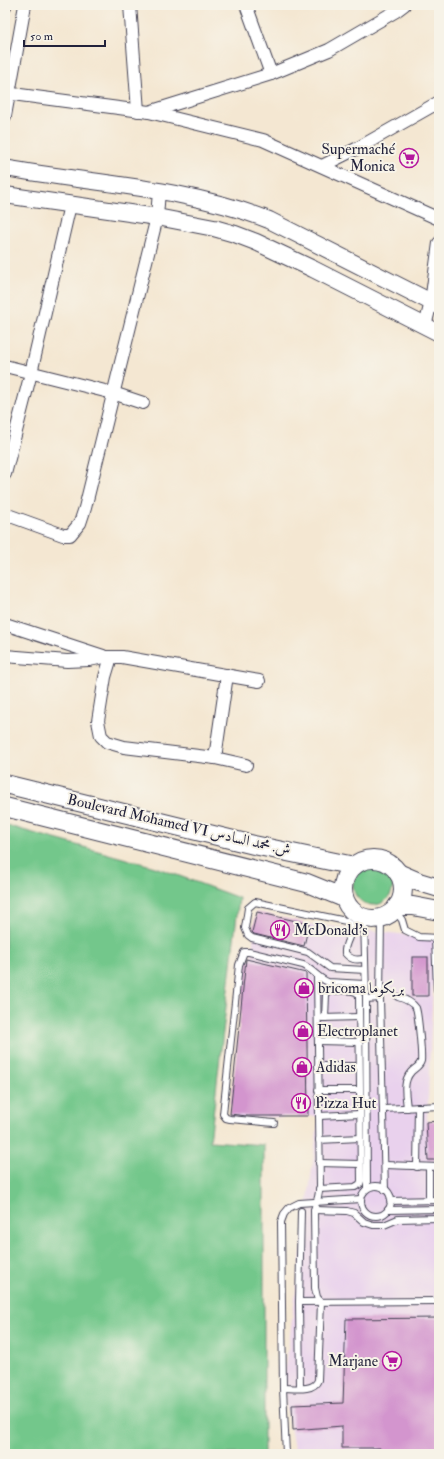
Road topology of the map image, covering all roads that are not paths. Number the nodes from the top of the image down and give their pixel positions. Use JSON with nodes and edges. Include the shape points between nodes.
{"nodes":[{"id":1,"x":25,"y":5,"type":"edge"},
{"id":2,"x":130,"y":5,"type":"edge"},
{"id":3,"x":246,"y":5,"type":"edge"},
{"id":4,"x":397,"y":7,"type":"edge"},
{"id":5,"x":271,"y":74,"type":"junction"},
{"id":6,"x":7,"y":93,"type":"edge"},
{"id":7,"x":439,"y":102,"type":"edge"},
{"id":8,"x":144,"y":111,"type":"junction"},
{"id":9,"x":5,"y":116,"type":"edge"},
{"id":10,"x":322,"y":166,"type":"junction"},
{"id":11,"x":5,"y":168,"type":"edge"},
{"id":12,"x":159,"y":191,"type":"junction"},
{"id":13,"x":5,"y":195,"type":"edge"},
{"id":14,"x":70,"y":205,"type":"junction"},
{"id":15,"x":157,"y":217,"type":"junction"},
{"id":16,"x":439,"y":219,"type":"edge"},
{"id":17,"x":439,"y":243,"type":"edge"},
{"id":18,"x":435,"y":304,"type":"edge"},
{"id":19,"x":424,"y":326,"type":"junction"},
{"id":20,"x":439,"y":333,"type":"edge"},
{"id":21,"x":5,"y":366,"type":"edge"},
{"id":22,"x":31,"y":373,"type":"junction"},
{"id":23,"x":113,"y":393,"type":"junction"},
{"id":24,"x":143,"y":403,"type":"dead end"},
{"id":25,"x":5,"y":474,"type":"edge"},
{"id":26,"x":5,"y":514,"type":"edge"},
{"id":27,"x":5,"y":624,"type":"edge"},
{"id":28,"x":5,"y":656,"type":"edge"},
{"id":29,"x":108,"y":657,"type":"junction"},
{"id":30,"x":227,"y":675,"type":"junction"},
{"id":31,"x":259,"y":681,"type":"dead end"},
{"id":32,"x":215,"y":758,"type":"junction"},
{"id":33,"x":246,"y":765,"type":"dead end"},
{"id":34,"x":5,"y":784,"type":"edge"},
{"id":35,"x":5,"y":807,"type":"edge"},
{"id":36,"x":254,"y":845,"type":"junction"},
{"id":37,"x":354,"y":866,"type":"junction"},
{"id":38,"x":250,"y":869,"type":"junction"},
{"id":39,"x":398,"y":873,"type":"junction"},
{"id":40,"x":439,"y":888,"type":"edge"},
{"id":41,"x":344,"y":898,"type":"junction"},
{"id":42,"x":391,"y":911,"type":"junction"},
{"id":43,"x":439,"y":911,"type":"edge"},
{"id":44,"x":364,"y":917,"type":"junction"},
{"id":45,"x":437,"y":938,"type":"edge"},
{"id":46,"x":364,"y":959,"type":"junction"},
{"id":47,"x":365,"y":970,"type":"junction"},
{"id":48,"x":317,"y":976,"type":"junction"},
{"id":49,"x":366,"y":984,"type":"junction"},
{"id":50,"x":437,"y":990,"type":"dead end"},
{"id":51,"x":398,"y":997,"type":"dead end"},
{"id":52,"x":380,"y":998,"type":"junction"},
{"id":53,"x":366,"y":999,"type":"junction"},
{"id":54,"x":359,"y":1017,"type":"junction"},
{"id":55,"x":318,"y":1018,"type":"junction"},
{"id":56,"x":325,"y":1018,"type":"junction"},
{"id":57,"x":318,"y":1042,"type":"junction"},
{"id":58,"x":359,"y":1042,"type":"junction"},
{"id":59,"x":318,"y":1066,"type":"junction"},
{"id":60,"x":359,"y":1066,"type":"junction"},
{"id":61,"x":318,"y":1090,"type":"junction"},
{"id":62,"x":359,"y":1090,"type":"junction"},
{"id":63,"x":439,"y":1106,"type":"edge"},
{"id":64,"x":418,"y":1107,"type":"junction"},
{"id":65,"x":407,"y":1108,"type":"junction"},
{"id":66,"x":384,"y":1109,"type":"junction"},
{"id":67,"x":360,"y":1114,"type":"junction"},
{"id":68,"x":319,"y":1116,"type":"junction"},
{"id":69,"x":274,"y":1123,"type":"dead end"},
{"id":70,"x":360,"y":1138,"type":"junction"},
{"id":71,"x":319,"y":1140,"type":"junction"},
{"id":72,"x":319,"y":1163,"type":"junction"},
{"id":73,"x":360,"y":1164,"type":"junction"},
{"id":74,"x":385,"y":1165,"type":"junction"},
{"id":75,"x":417,"y":1167,"type":"junction"},
{"id":76,"x":429,"y":1167,"type":"junction"},
{"id":77,"x":439,"y":1167,"type":"edge"},
{"id":78,"x":367,"y":1188,"type":"junction"},
{"id":79,"x":319,"y":1189,"type":"junction"},
{"id":80,"x":385,"y":1190,"type":"junction"},
{"id":81,"x":361,"y":1199,"type":"junction"},
{"id":82,"x":429,"y":1200,"type":"junction"},
{"id":83,"x":439,"y":1200,"type":"edge"},
{"id":84,"x":390,"y":1201,"type":"junction"},
{"id":85,"x":316,"y":1202,"type":"junction"},
{"id":86,"x":439,"y":1209,"type":"edge"},
{"id":87,"x":314,"y":1210,"type":"junction"},
{"id":88,"x":388,"y":1210,"type":"junction"},
{"id":89,"x":301,"y":1211,"type":"dead end"},
{"id":90,"x":438,"y":1218,"type":"dead end"},
{"id":91,"x":439,"y":1301,"type":"edge"},
{"id":92,"x":299,"y":1302,"type":"junction"},
{"id":93,"x":321,"y":1302,"type":"junction"},
{"id":94,"x":283,"y":1388,"type":"junction"},
{"id":95,"x":300,"y":1388,"type":"junction"},
{"id":96,"x":286,"y":1454,"type":"edge"}],
"edges":[{"from":1,"to":6,"type":"street"},
{"from":2,"to":8,"type":"street"},
{"from":3,"to":5,"type":"street"},
{"from":4,"to":5,"type":"street","via":[[329,50]]},
{"from":5,"to":8,"type":"street"},
{"from":6,"to":8,"type":"street"},
{"from":6,"to":9,"type":"street"},
{"from":7,"to":10,"type":"street"},
{"from":8,"to":10,"type":"street","via":[[263,140]]},
{"from":10,"to":16,"type":"street"},
{"from":11,"to":12,"type":"main road"},
{"from":12,"to":15,"type":"street"},
{"from":12,"to":18,"type":"main road","via":[[224,205],[269,220]]},
{"from":13,"to":14,"type":"main road"},
{"from":14,"to":15,"type":"main road"},
{"from":14,"to":22,"type":"street"},
{"from":15,"to":19,"type":"main road","via":[[214,228],[256,242]]},
{"from":15,"to":23,"type":"street"},
{"from":17,"to":18,"type":"street"},
{"from":18,"to":19,"type":"street"},
{"from":19,"to":20,"type":"main road"},
{"from":21,"to":22,"type":"street"},
{"from":22,"to":23,"type":"street"},
{"from":22,"to":25,"type":"street"},
{"from":23,"to":24,"type":"street"},
{"from":23,"to":26,"type":"street","via":[[83,515],[75,529],[70,534],[63,535]]},
{"from":27,"to":29,"type":"street"},
{"from":28,"to":29,"type":"street","via":[[67,661]]},
{"from":29,"to":30,"type":"street","via":[[145,660]]},
{"from":29,"to":32,"type":"street","via":[[98,721],[101,736],[107,742],[124,747]]},
{"from":30,"to":31,"type":"street"},
{"from":30,"to":32,"type":"street"},
{"from":32,"to":33,"type":"street"},
{"from":34,"to":36,"type":"main road","name":"Boulevard Mohamed VI ش. محمد السادس"},
{"from":35,"to":38,"type":"main road","name":"Boulevard Mohamed VI ش. محمد السادس"},
{"from":36,"to":37,"type":"main road","name":"Boulevard Mohamed VI ش. محمد السادس"},
{"from":36,"to":38,"type":"main road"},
{"from":37,"to":39,"type":"main road","via":[[372,859],[391,865]]},
{"from":37,"to":41,"type":"main road","via":[[346,875],[343,886]]},
{"from":38,"to":41,"type":"main road","name":"Boulevard Mohamed VI ش. محمد السادس","via":[[307,883]]},
{"from":39,"to":40,"type":"main road"},
{"from":39,"to":42,"type":"main road","via":[[403,892],[400,901]]},
{"from":41,"to":44,"type":"main road","via":[[352,910]]},
{"from":42,"to":43,"type":"main road","via":[[413,906]]},
{"from":42,"to":44,"type":"main road","via":[[372,919]]},
{"from":42,"to":45,"type":"lane","via":[[402,920],[405,930],[418,937]]},
{"from":42,"to":52,"type":"lane"},
{"from":44,"to":46,"type":"lane"},
{"from":45,"to":50,"type":"lane"},
{"from":46,"to":47,"type":"lane"},
{"from":46,"to":47,"type":"lane","via":[[355,960],[345,953],[344,946],[352,933],[352,926],[346,921],[255,902],[248,908],[244,928],[252,938],[308,952],[330,968]]},
{"from":47,"to":49,"type":"lane"},
{"from":48,"to":49,"type":"lane","via":[[333,983]]},
{"from":48,"to":55,"type":"lane"},
{"from":48,"to":69,"type":"lane","via":[[303,965],[249,952],[244,952],[239,965],[223,1114],[230,1119]]},
{"from":49,"to":53,"type":"lane"},
{"from":51,"to":65,"type":"lane","via":[[410,1002],[417,1010],[421,1052],[420,1064],[409,1075],[406,1084]]},
{"from":52,"to":53,"type":"lane"},
{"from":52,"to":66,"type":"lane"},
{"from":53,"to":78,"type":"lane"},
{"from":54,"to":56,"type":"lane"},
{"from":54,"to":56,"type":"lane","via":[[358,993],[331,991],[326,995]]},
{"from":54,"to":58,"type":"lane"},
{"from":55,"to":56,"type":"lane"},
{"from":55,"to":57,"type":"lane"},
{"from":57,"to":58,"type":"lane"},
{"from":57,"to":59,"type":"lane"},
{"from":58,"to":60,"type":"lane"},
{"from":59,"to":60,"type":"lane"},
{"from":59,"to":61,"type":"lane"},
{"from":60,"to":62,"type":"lane"},
{"from":61,"to":62,"type":"lane"},
{"from":61,"to":68,"type":"lane"},
{"from":62,"to":67,"type":"lane"},
{"from":63,"to":64,"type":"lane"},
{"from":64,"to":65,"type":"lane"},
{"from":64,"to":75,"type":"lane"},
{"from":65,"to":66,"type":"lane"},
{"from":66,"to":74,"type":"lane"},
{"from":67,"to":68,"type":"lane"},
{"from":67,"to":70,"type":"lane"},
{"from":68,"to":71,"type":"lane"},
{"from":70,"to":71,"type":"lane"},
{"from":70,"to":73,"type":"lane"},
{"from":71,"to":72,"type":"lane"},
{"from":72,"to":73,"type":"lane"},
{"from":72,"to":79,"type":"lane"},
{"from":73,"to":79,"type":"lane","via":[[361,1181],[358,1186]]},
{"from":74,"to":75,"type":"lane"},
{"from":74,"to":80,"type":"lane"},
{"from":75,"to":76,"type":"lane"},
{"from":76,"to":77,"type":"lane"},
{"from":76,"to":82,"type":"lane"},
{"from":78,"to":80,"type":"lane","via":[[373,1186]]},
{"from":78,"to":81,"type":"lane"},
{"from":79,"to":85,"type":"lane"},
{"from":80,"to":84,"type":"lane"},
{"from":81,"to":85,"type":"lane"},
{"from":81,"to":88,"type":"lane","via":[[362,1206],[370,1215],[377,1216]]},
{"from":82,"to":83,"type":"lane"},
{"from":82,"to":84,"type":"lane"},
{"from":84,"to":88,"type":"lane"},
{"from":85,"to":87,"type":"lane"},
{"from":85,"to":94,"type":"lane","via":[[293,1205],[284,1214],[281,1222]]},
{"from":86,"to":88,"type":"lane"},
{"from":87,"to":90,"type":"lane","via":[[347,1211],[373,1225],[398,1219]]},
{"from":87,"to":93,"type":"lane","via":[[315,1288]]},
{"from":89,"to":92,"type":"lane"},
{"from":91,"to":93,"type":"lane"},
{"from":92,"to":93,"type":"lane"},
{"from":92,"to":95,"type":"lane"},
{"from":93,"to":95,"type":"lane","via":[[318,1383],[311,1388]]},
{"from":94,"to":95,"type":"lane"},
{"from":94,"to":96,"type":"lane"}]}
